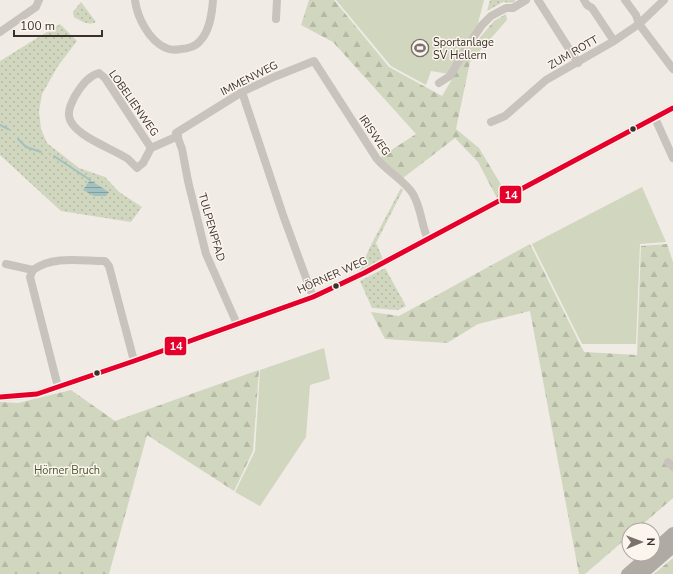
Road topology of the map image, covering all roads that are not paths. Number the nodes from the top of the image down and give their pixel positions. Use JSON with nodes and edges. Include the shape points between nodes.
{"nodes":[{"id":1,"x":39,"y":0,"type":"edge"},
{"id":2,"x":135,"y":0,"type":"edge"},
{"id":3,"x":213,"y":0,"type":"edge"},
{"id":4,"x":277,"y":0,"type":"edge"},
{"id":5,"x":526,"y":0,"type":"edge"},
{"id":6,"x":538,"y":0,"type":"edge"},
{"id":7,"x":584,"y":0,"type":"edge"},
{"id":8,"x":625,"y":0,"type":"edge"},
{"id":9,"x":664,"y":0,"type":"edge"},
{"id":10,"x":276,"y":19,"type":"dead end"},
{"id":11,"x":639,"y":24,"type":"junction"},
{"id":12,"x":0,"y":32,"type":"edge"},
{"id":13,"x":614,"y":41,"type":"junction"},
{"id":14,"x":314,"y":61,"type":"joint"},
{"id":15,"x":578,"y":63,"type":"junction"},
{"id":16,"x":673,"y":69,"type":"edge"},
{"id":17,"x":439,"y":83,"type":"dead end"},
{"id":18,"x":242,"y":92,"type":"junction"},
{"id":19,"x":673,"y":108,"type":"edge"},
{"id":20,"x":655,"y":118,"type":"junction"},
{"id":21,"x":491,"y":122,"type":"dead end"},
{"id":22,"x":177,"y":135,"type":"junction"},
{"id":23,"x":151,"y":148,"type":"junction"},
{"id":24,"x":673,"y":158,"type":"edge"},
{"id":25,"x":428,"y":239,"type":"junction"},
{"id":26,"x":6,"y":264,"type":"dead end"},
{"id":27,"x":33,"y":270,"type":"junction"},
{"id":28,"x":313,"y":297,"type":"junction"},
{"id":29,"x":237,"y":324,"type":"junction"},
{"id":30,"x":134,"y":361,"type":"junction"},
{"id":31,"x":58,"y":387,"type":"junction"},
{"id":32,"x":0,"y":396,"type":"edge"},
{"id":33,"x":673,"y":533,"type":"edge"},
{"id":34,"x":661,"y":544,"type":"edge"},
{"id":35,"x":673,"y":547,"type":"edge"},
{"id":36,"x":641,"y":562,"type":"edge"},
{"id":37,"x":627,"y":574,"type":"edge"},
{"id":38,"x":642,"y":574,"type":"edge"}],
"edges":[{"from":1,"to":12,"type":"street","via":[[36,7]]},
{"from":2,"to":3,"type":"street","via":[[138,11],[154,40],[167,49],[175,50],[186,49],[200,41],[207,32]]},
{"from":4,"to":10,"type":"street"},
{"from":5,"to":17,"type":"street","via":[[491,16],[469,44],[450,76]]},
{"from":6,"to":15,"type":"street"},
{"from":7,"to":13,"type":"street"},
{"from":8,"to":11,"type":"street"},
{"from":9,"to":11,"type":"street","name":"ZUM ROTT"},
{"from":11,"to":13,"type":"street","name":"ZUM ROTT"},
{"from":11,"to":16,"type":"street"},
{"from":13,"to":15,"type":"street","name":"ZUM ROTT"},
{"from":14,"to":18,"type":"street","name":"IMMENWEG"},
{"from":14,"to":25,"type":"street","name":"IRISWEG","via":[[377,159],[412,192],[419,205]]},
{"from":15,"to":21,"type":"street","name":"ZUM ROTT","via":[[546,80],[505,116]]},
{"from":18,"to":22,"type":"street","name":"IMMENWEG"},
{"from":18,"to":28,"type":"street"},
{"from":19,"to":20,"type":"street","name":"HÖRNER WEG"},
{"from":20,"to":24,"type":"street"},
{"from":20,"to":25,"type":"street","name":"HÖRNER WEG"},
{"from":22,"to":23,"type":"street","name":"LOBELIENWEG"},
{"from":22,"to":29,"type":"street","name":"TULPENPFAD","via":[[206,254]]},
{"from":23,"to":23,"type":"street","name":"LOBELIENWEG","via":[[143,163],[137,168],[128,159],[91,140],[73,125],[69,117],[70,106],[78,90],[91,75],[99,72],[105,78]]},
{"from":25,"to":28,"type":"street","name":"HÖRNER WEG"},
{"from":26,"to":27,"type":"street"},
{"from":27,"to":30,"type":"street","via":[[60,260],[105,261],[109,266]]},
{"from":27,"to":31,"type":"street","via":[[30,277]]},
{"from":28,"to":29,"type":"street","name":"HÖRNER WEG"},
{"from":29,"to":30,"type":"street","name":"HÖRNER WEG"},
{"from":30,"to":31,"type":"street","name":"HÖRNER WEG"},
{"from":31,"to":32,"type":"street","name":"HÖRNER WEG","via":[[37,394]]},
{"from":33,"to":34,"type":"highway"},
{"from":35,"to":38,"type":"highway"},
{"from":36,"to":37,"type":"highway"}]}
